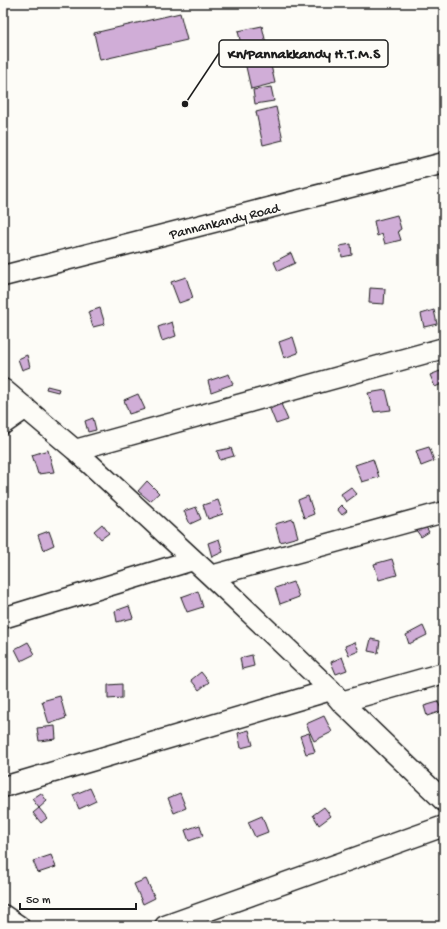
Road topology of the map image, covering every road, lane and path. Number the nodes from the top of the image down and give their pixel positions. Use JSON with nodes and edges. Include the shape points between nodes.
{"nodes":[{"id":1,"x":444,"y":163,"type":"edge"},
{"id":2,"x":3,"y":276,"type":"edge"},
{"id":3,"x":444,"y":348,"type":"edge"},
{"id":4,"x":3,"y":389,"type":"edge"},
{"id":5,"x":26,"y":408,"type":"junction"},
{"id":6,"x":3,"y":424,"type":"edge"},
{"id":7,"x":75,"y":450,"type":"junction"},
{"id":8,"x":444,"y":512,"type":"edge"},
{"id":9,"x":193,"y":560,"type":"junction"},
{"id":10,"x":211,"y":576,"type":"junction"},
{"id":11,"x":3,"y":618,"type":"edge"},
{"id":12,"x":444,"y":673,"type":"edge"},
{"id":13,"x":336,"y":696,"type":"junction"},
{"id":14,"x":3,"y":787,"type":"edge"},
{"id":15,"x":444,"y":801,"type":"edge"},
{"id":16,"x":444,"y":826,"type":"edge"},
{"id":17,"x":3,"y":915,"type":"edge"},
{"id":18,"x":19,"y":926,"type":"edge"},
{"id":19,"x":166,"y":926,"type":"edge"}],
"edges":[{"from":1,"to":2,"type":"street","name":"Pannankandy Road"},
{"from":3,"to":7,"type":"street"},
{"from":4,"to":5,"type":"street"},
{"from":5,"to":6,"type":"street"},
{"from":5,"to":7,"type":"street"},
{"from":7,"to":9,"type":"street"},
{"from":8,"to":10,"type":"street"},
{"from":9,"to":10,"type":"street"},
{"from":9,"to":11,"type":"street"},
{"from":10,"to":13,"type":"street"},
{"from":12,"to":13,"type":"street"},
{"from":13,"to":14,"type":"street"},
{"from":13,"to":15,"type":"street"},
{"from":16,"to":19,"type":"street"},
{"from":17,"to":18,"type":"street"}]}
